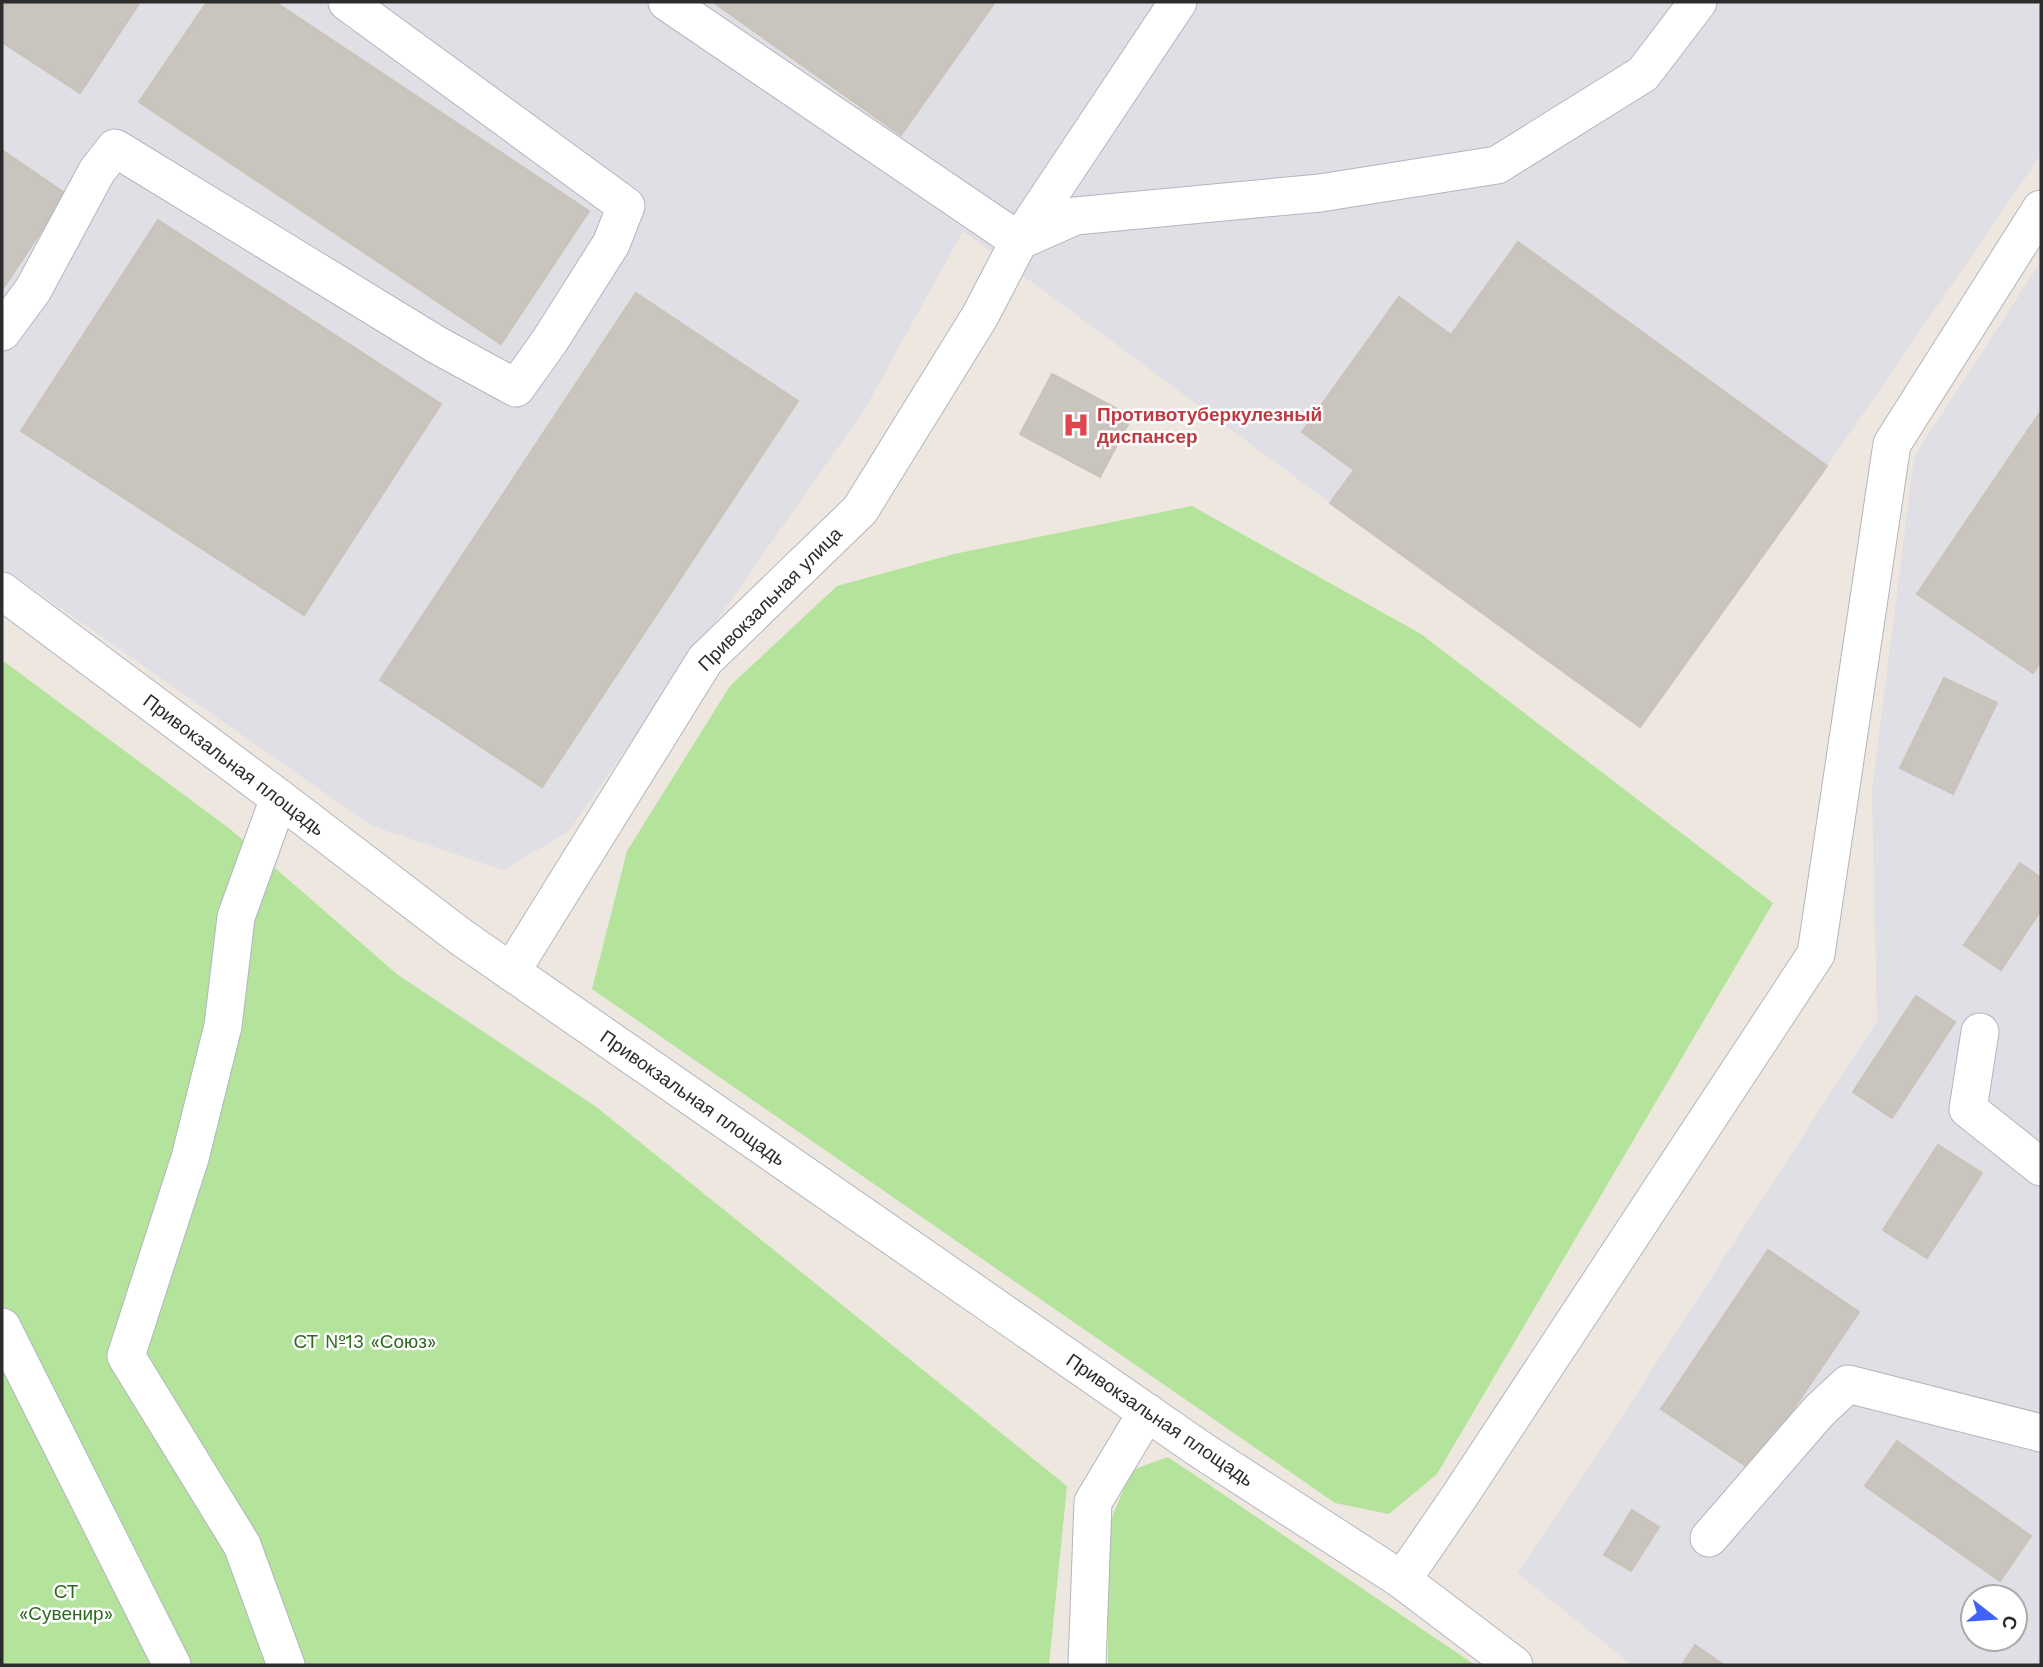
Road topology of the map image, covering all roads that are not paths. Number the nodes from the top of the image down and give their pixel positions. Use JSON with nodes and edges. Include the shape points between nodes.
{"nodes":[{"id":1,"x":346,"y":2,"type":"edge"},
{"id":2,"x":667,"y":2,"type":"edge"},
{"id":3,"x":1178,"y":2,"type":"edge"},
{"id":4,"x":1698,"y":2,"type":"edge"},
{"id":5,"x":2041,"y":209,"type":"edge"},
{"id":6,"x":1012,"y":252,"type":"junction"},
{"id":7,"x":2,"y":332,"type":"edge"},
{"id":8,"x":2,"y":591,"type":"edge"},
{"id":9,"x":279,"y":798,"type":"junction"},
{"id":10,"x":512,"y":972,"type":"junction"},
{"id":11,"x":1980,"y":1032,"type":"dead end"},
{"id":12,"x":2041,"y":1167,"type":"edge"},
{"id":13,"x":2,"y":1327,"type":"edge"},
{"id":14,"x":1147,"y":1412,"type":"junction"},
{"id":15,"x":2041,"y":1433,"type":"edge"},
{"id":16,"x":1709,"y":1538,"type":"dead end"},
{"id":17,"x":1402,"y":1580,"type":"junction"},
{"id":18,"x":172,"y":1665,"type":"edge"},
{"id":19,"x":286,"y":1665,"type":"edge"},
{"id":20,"x":1087,"y":1665,"type":"edge"},
{"id":21,"x":1514,"y":1665,"type":"edge"}],
"edges":[{"from":1,"to":7,"type":"street","via":[[626,206],[611,244],[516,388],[437,345],[115,148],[97,171],[33,290]]},
{"from":2,"to":6,"type":"street"},
{"from":3,"to":6,"type":"street","name":"Привокзальная улица"},
{"from":4,"to":6,"type":"street","via":[[1643,74],[1497,165],[1320,193],[1075,216]]},
{"from":5,"to":17,"type":"street","via":[[1892,444],[1816,954]]},
{"from":6,"to":10,"type":"street","name":"Привокзальная улица","via":[[979,316],[860,510],[705,660]]},
{"from":8,"to":9,"type":"street","name":"Привокзальная площадь"},
{"from":9,"to":10,"type":"street","name":"Привокзальная площадь"},
{"from":9,"to":19,"type":"street","via":[[236,917],[223,1026],[197,1132],[126,1356],[242,1545]]},
{"from":10,"to":14,"type":"street","name":"Привокзальная площадь"},
{"from":11,"to":12,"type":"street","via":[[1968,1109]]},
{"from":13,"to":18,"type":"street"},
{"from":14,"to":17,"type":"street","name":"Привокзальная площадь"},
{"from":14,"to":20,"type":"street","via":[[1093,1502]]},
{"from":15,"to":16,"type":"street","via":[[1848,1384]]},
{"from":17,"to":21,"type":"street","name":"Привокзальная площадь"}]}
